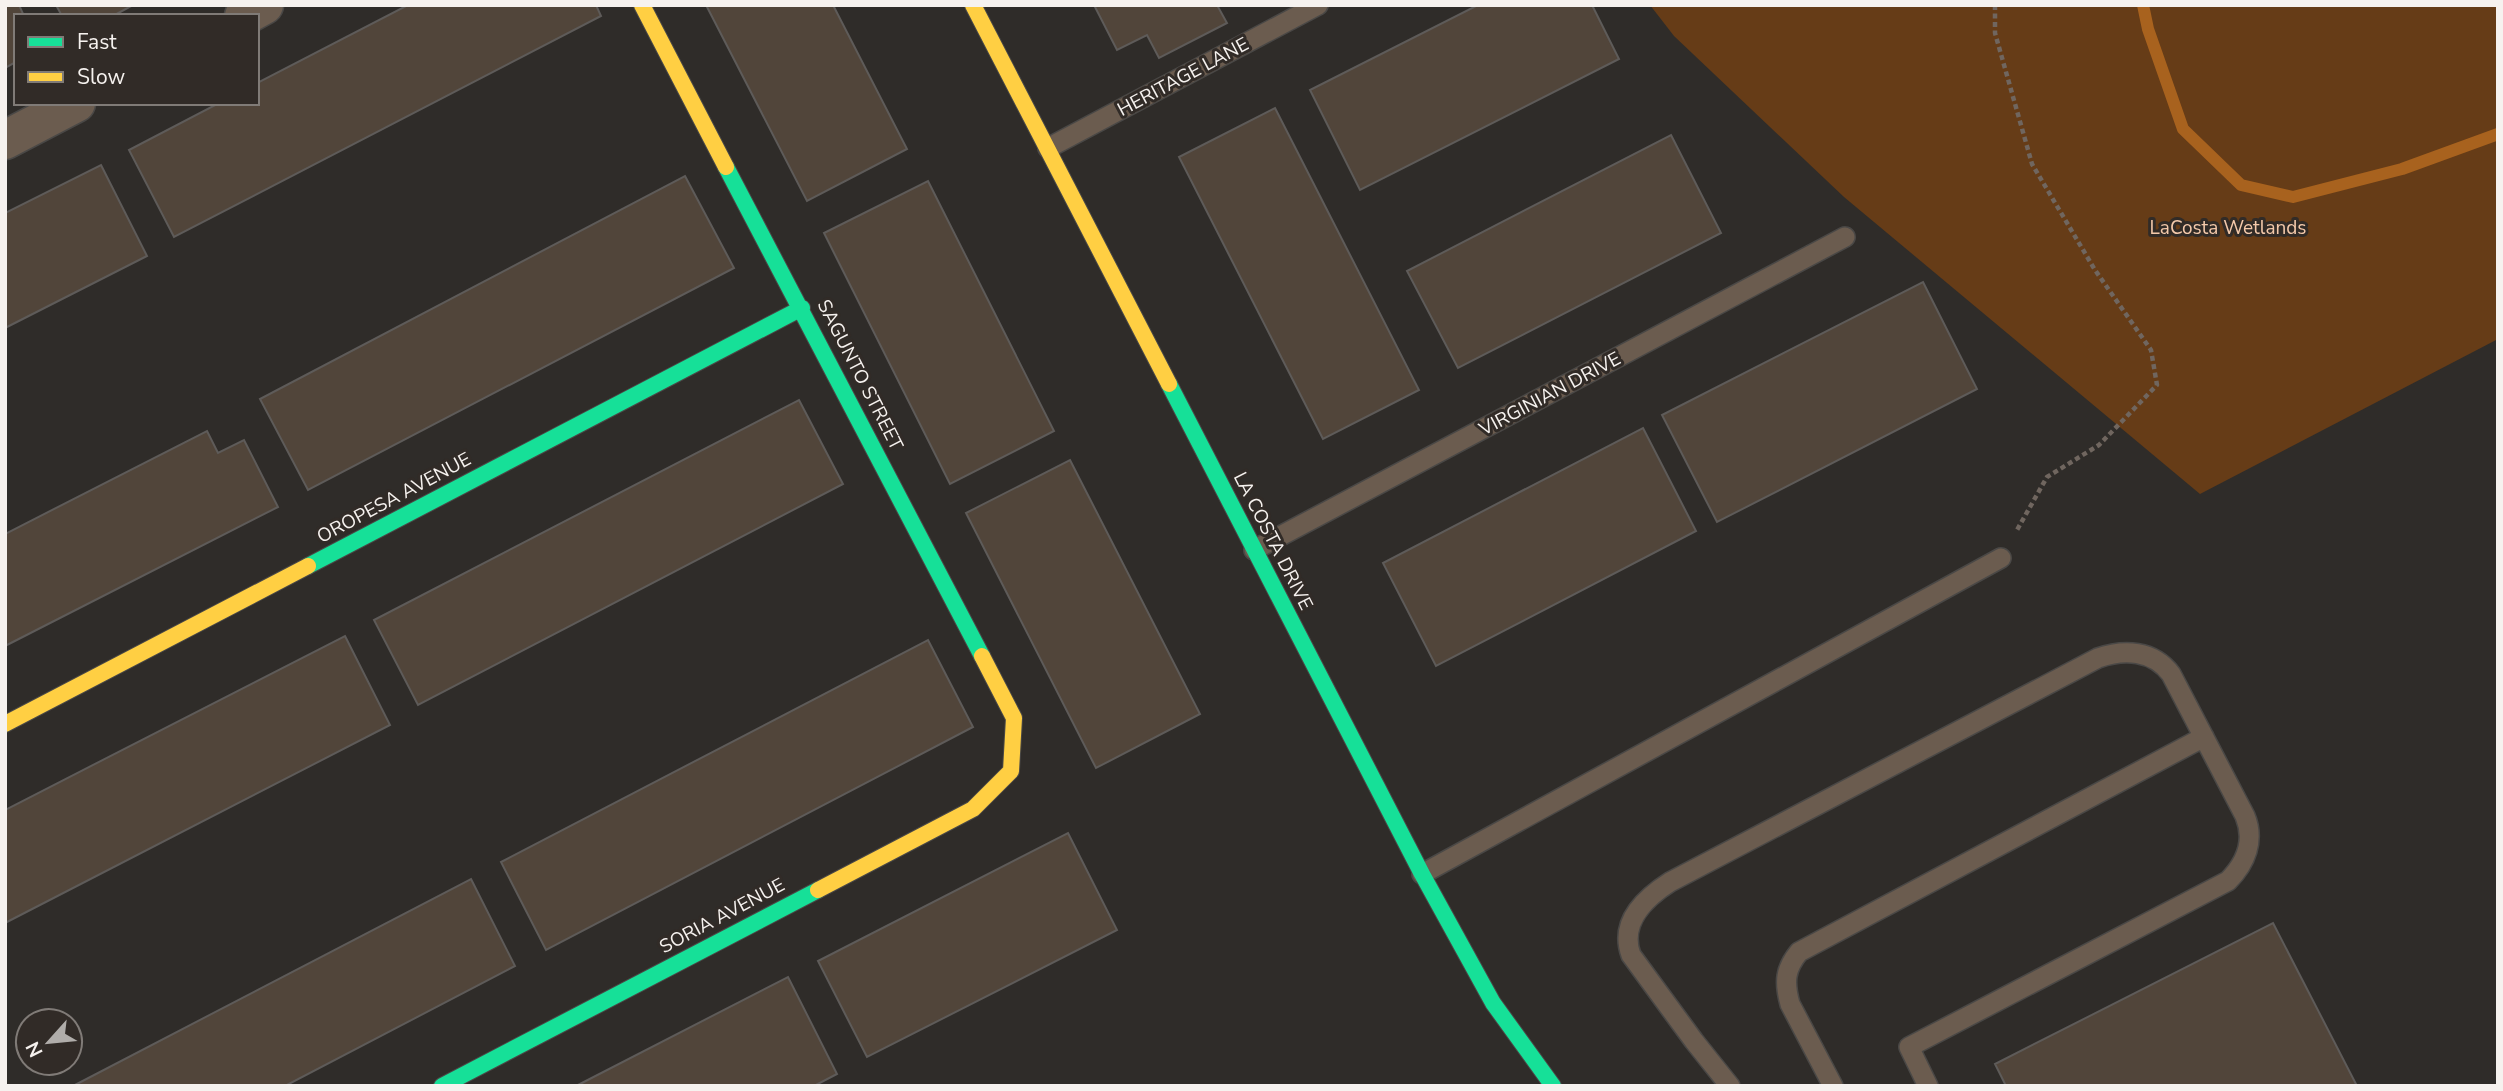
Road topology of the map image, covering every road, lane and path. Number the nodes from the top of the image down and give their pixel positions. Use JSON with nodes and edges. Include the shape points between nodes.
{"nodes":[{"id":1,"x":264,"y":5,"type":"edge"},
{"id":2,"x":642,"y":5,"type":"edge"},
{"id":3,"x":973,"y":5,"type":"edge"},
{"id":4,"x":1318,"y":5,"type":"edge"},
{"id":5,"x":1995,"y":5,"type":"edge"},
{"id":6,"x":248,"y":14,"type":"edge"},
{"id":7,"x":72,"y":105,"type":"edge"},
{"id":8,"x":5,"y":140,"type":"edge"},
{"id":9,"x":1048,"y":148,"type":"junction"},
{"id":10,"x":1845,"y":237,"type":"dead end"},
{"id":11,"x":802,"y":308,"type":"junction"},
{"id":12,"x":1254,"y":550,"type":"junction"},
{"id":13,"x":2001,"y":558,"type":"joint"},
{"id":14,"x":5,"y":724,"type":"edge"},
{"id":15,"x":2204,"y":737,"type":"junction"},
{"id":16,"x":1011,"y":771,"type":"joint"},
{"id":17,"x":1422,"y":874,"type":"junction"},
{"id":18,"x":442,"y":1086,"type":"edge"},
{"id":19,"x":1553,"y":1086,"type":"edge"},
{"id":20,"x":1730,"y":1086,"type":"edge"},
{"id":21,"x":1833,"y":1086,"type":"edge"},
{"id":22,"x":1928,"y":1086,"type":"edge"}],
"edges":[{"from":1,"to":6,"type":"street"},
{"from":2,"to":11,"type":"street","name":"SAGUNTO STREET"},
{"from":3,"to":9,"type":"street","name":"LA COSTA DRIVE"},
{"from":4,"to":9,"type":"lane","name":"HERITAGE LANE"},
{"from":5,"to":13,"type":"path","via":[[1996,33],[2032,164],[2095,270],[2151,350],[2157,385],[2099,445],[2047,477]]},
{"from":7,"to":8,"type":"street"},
{"from":9,"to":12,"type":"street","name":"LA COSTA DRIVE"},
{"from":10,"to":12,"type":"lane","name":"VIRGINIAN DRIVE"},
{"from":11,"to":14,"type":"street","name":"OROPESA AVENUE"},
{"from":11,"to":16,"type":"street","name":"SAGUNTO STREET","via":[[1014,718]]},
{"from":12,"to":17,"type":"street","name":"LA COSTA DRIVE"},
{"from":13,"to":17,"type":"lane"},
{"from":15,"to":20,"type":"lane","via":[[2162,664],[2141,654],[2111,653],[1656,891],[1632,919],[1631,955]]},
{"from":15,"to":21,"type":"lane","via":[[1800,952],[1785,977],[1786,990]]},
{"from":15,"to":22,"type":"lane","via":[[2248,823],[2248,850],[2241,867],[2228,881],[1909,1048]]},
{"from":16,"to":18,"type":"street","name":"SORIA AVENUE","via":[[973,809]]},
{"from":17,"to":19,"type":"street","name":"LA COSTA DRIVE","via":[[1493,1003]]}]}
